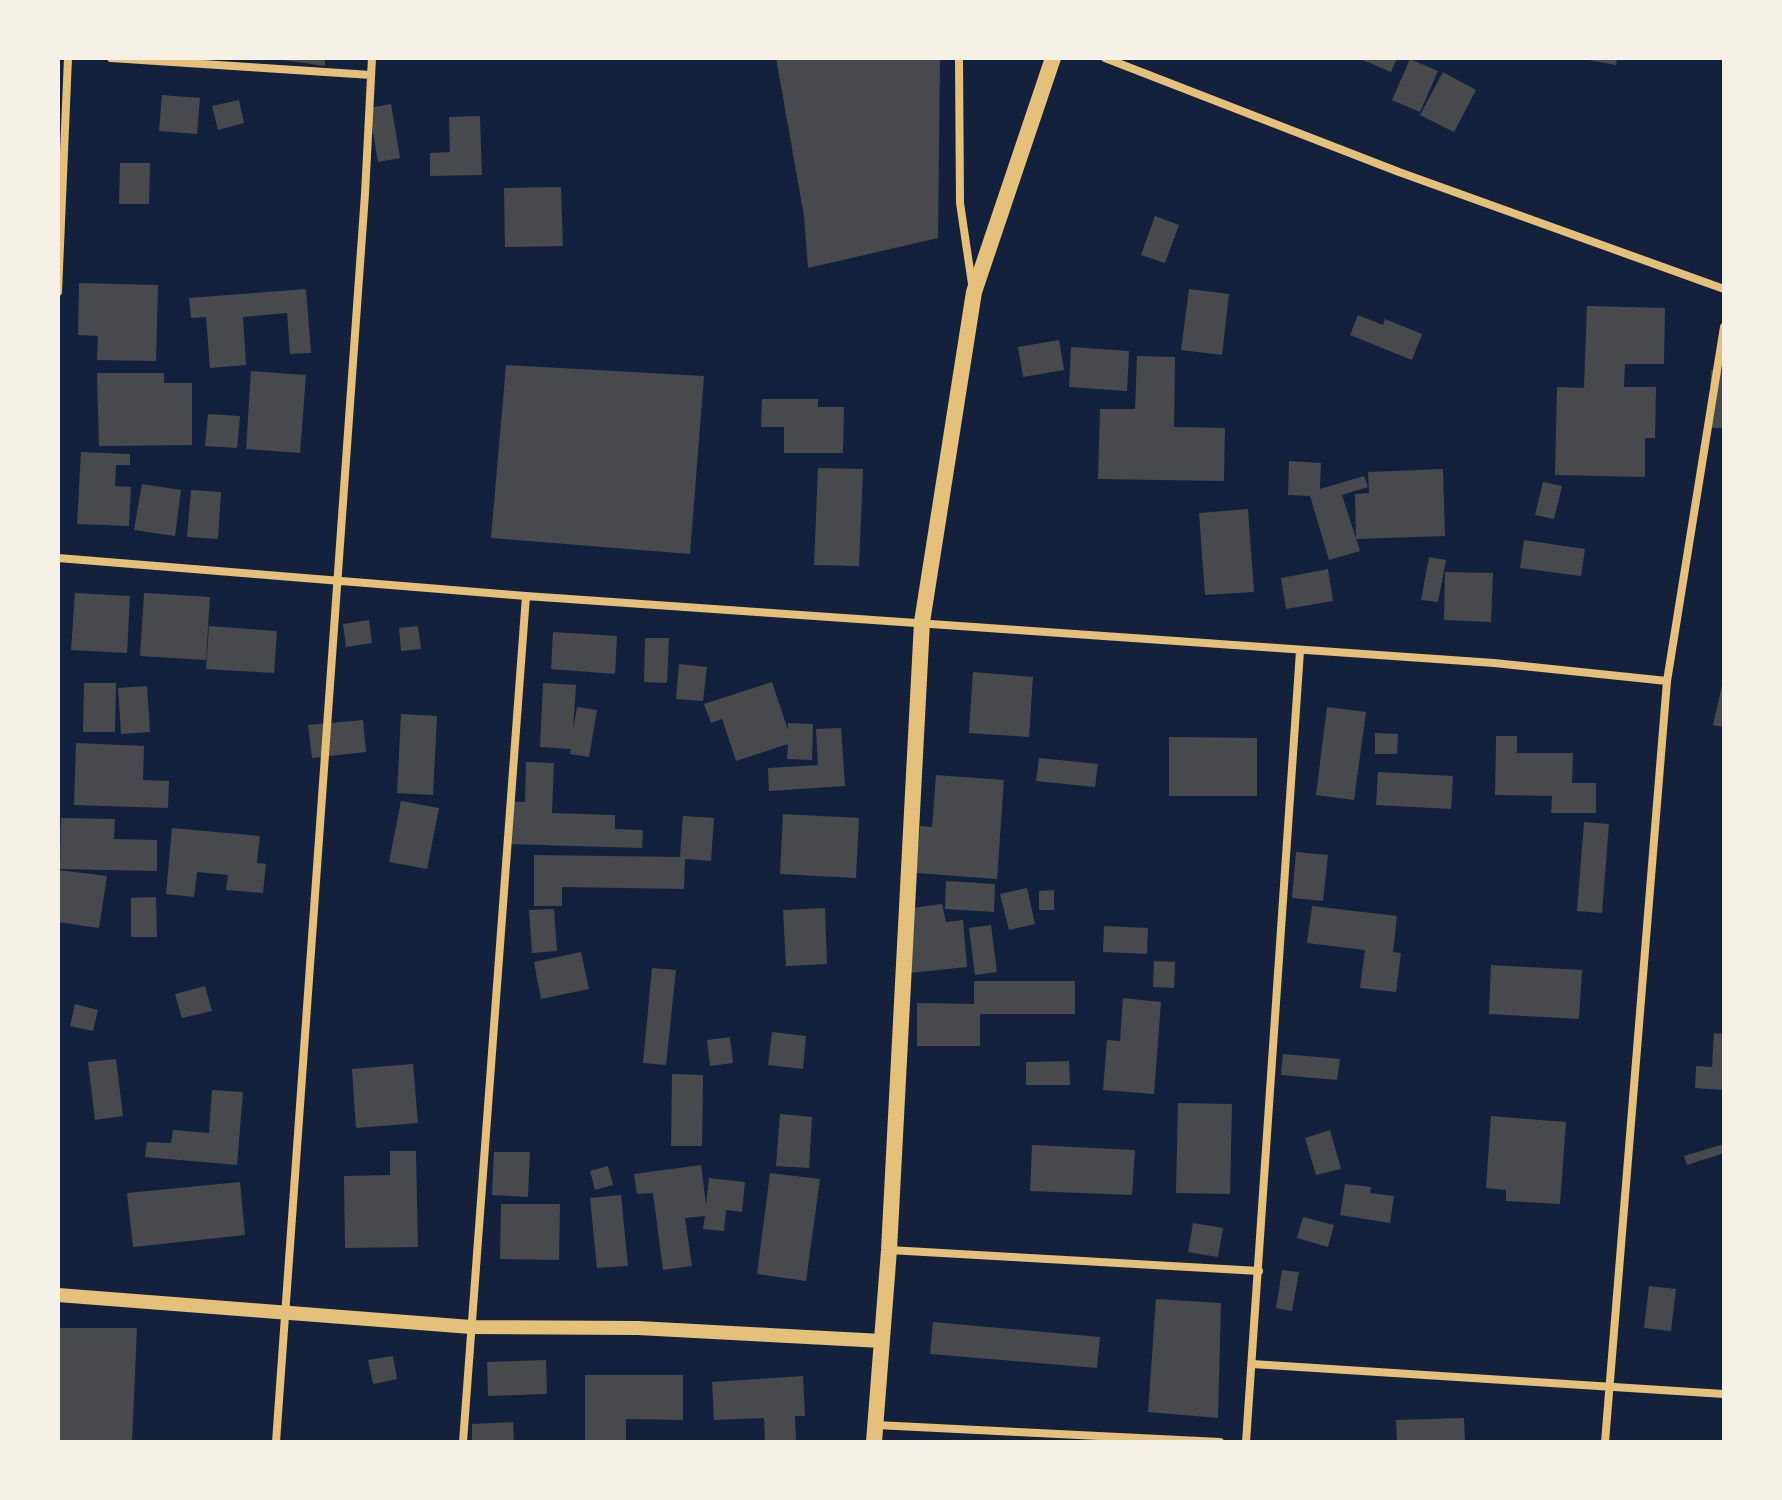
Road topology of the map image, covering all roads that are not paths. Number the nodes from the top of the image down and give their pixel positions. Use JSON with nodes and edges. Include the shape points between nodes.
{"nodes":[{"id":1,"x":68,"y":58,"type":"edge"},
{"id":2,"x":111,"y":58,"type":"edge"},
{"id":3,"x":372,"y":58,"type":"edge"},
{"id":4,"x":959,"y":58,"type":"edge"},
{"id":5,"x":1053,"y":58,"type":"edge"},
{"id":6,"x":1105,"y":58,"type":"edge"},
{"id":7,"x":371,"y":75,"type":"junction"},
{"id":8,"x":1724,"y":289,"type":"edge"},
{"id":9,"x":58,"y":292,"type":"edge"},
{"id":10,"x":974,"y":292,"type":"junction"},
{"id":11,"x":1724,"y":327,"type":"edge"},
{"id":12,"x":58,"y":558,"type":"edge"},
{"id":13,"x":338,"y":581,"type":"junction"},
{"id":14,"x":526,"y":596,"type":"junction"},
{"id":15,"x":922,"y":622,"type":"junction"},
{"id":16,"x":1300,"y":651,"type":"junction"},
{"id":17,"x":1667,"y":681,"type":"junction"},
{"id":18,"x":889,"y":1250,"type":"junction"},
{"id":19,"x":1259,"y":1271,"type":"junction"},
{"id":20,"x":58,"y":1295,"type":"edge"},
{"id":21,"x":285,"y":1313,"type":"junction"},
{"id":22,"x":471,"y":1327,"type":"junction"},
{"id":23,"x":882,"y":1341,"type":"junction"},
{"id":24,"x":1252,"y":1364,"type":"junction"},
{"id":25,"x":1609,"y":1385,"type":"junction"},
{"id":26,"x":1724,"y":1394,"type":"edge"},
{"id":27,"x":876,"y":1425,"type":"junction"},
{"id":28,"x":276,"y":1442,"type":"edge"},
{"id":29,"x":463,"y":1442,"type":"edge"},
{"id":30,"x":874,"y":1442,"type":"edge"},
{"id":31,"x":1220,"y":1442,"type":"edge"},
{"id":32,"x":1246,"y":1442,"type":"edge"},
{"id":33,"x":1605,"y":1442,"type":"edge"}],
"edges":[{"from":1,"to":9,"type":"street"},
{"from":2,"to":7,"type":"street"},
{"from":3,"to":7,"type":"street"},
{"from":4,"to":10,"type":"street","via":[[960,203]]},
{"from":5,"to":10,"type":"main road"},
{"from":6,"to":8,"type":"street","via":[[1399,172]]},
{"from":7,"to":13,"type":"street"},
{"from":10,"to":15,"type":"main road"},
{"from":11,"to":17,"type":"street"},
{"from":12,"to":13,"type":"street"},
{"from":13,"to":14,"type":"street"},
{"from":13,"to":21,"type":"street"},
{"from":14,"to":15,"type":"street"},
{"from":14,"to":22,"type":"street"},
{"from":15,"to":16,"type":"street"},
{"from":15,"to":18,"type":"main road"},
{"from":16,"to":17,"type":"street"},
{"from":16,"to":19,"type":"street"},
{"from":17,"to":25,"type":"street"},
{"from":18,"to":19,"type":"street"},
{"from":18,"to":23,"type":"main road"},
{"from":19,"to":24,"type":"street"},
{"from":20,"to":21,"type":"street"},
{"from":21,"to":22,"type":"street"},
{"from":21,"to":28,"type":"street"},
{"from":22,"to":23,"type":"street","via":[[638,1328]]},
{"from":22,"to":29,"type":"street"},
{"from":23,"to":27,"type":"main road"},
{"from":24,"to":25,"type":"street"},
{"from":24,"to":32,"type":"street"},
{"from":25,"to":26,"type":"street"},
{"from":25,"to":33,"type":"street"},
{"from":27,"to":30,"type":"main road"},
{"from":27,"to":31,"type":"street"}]}
